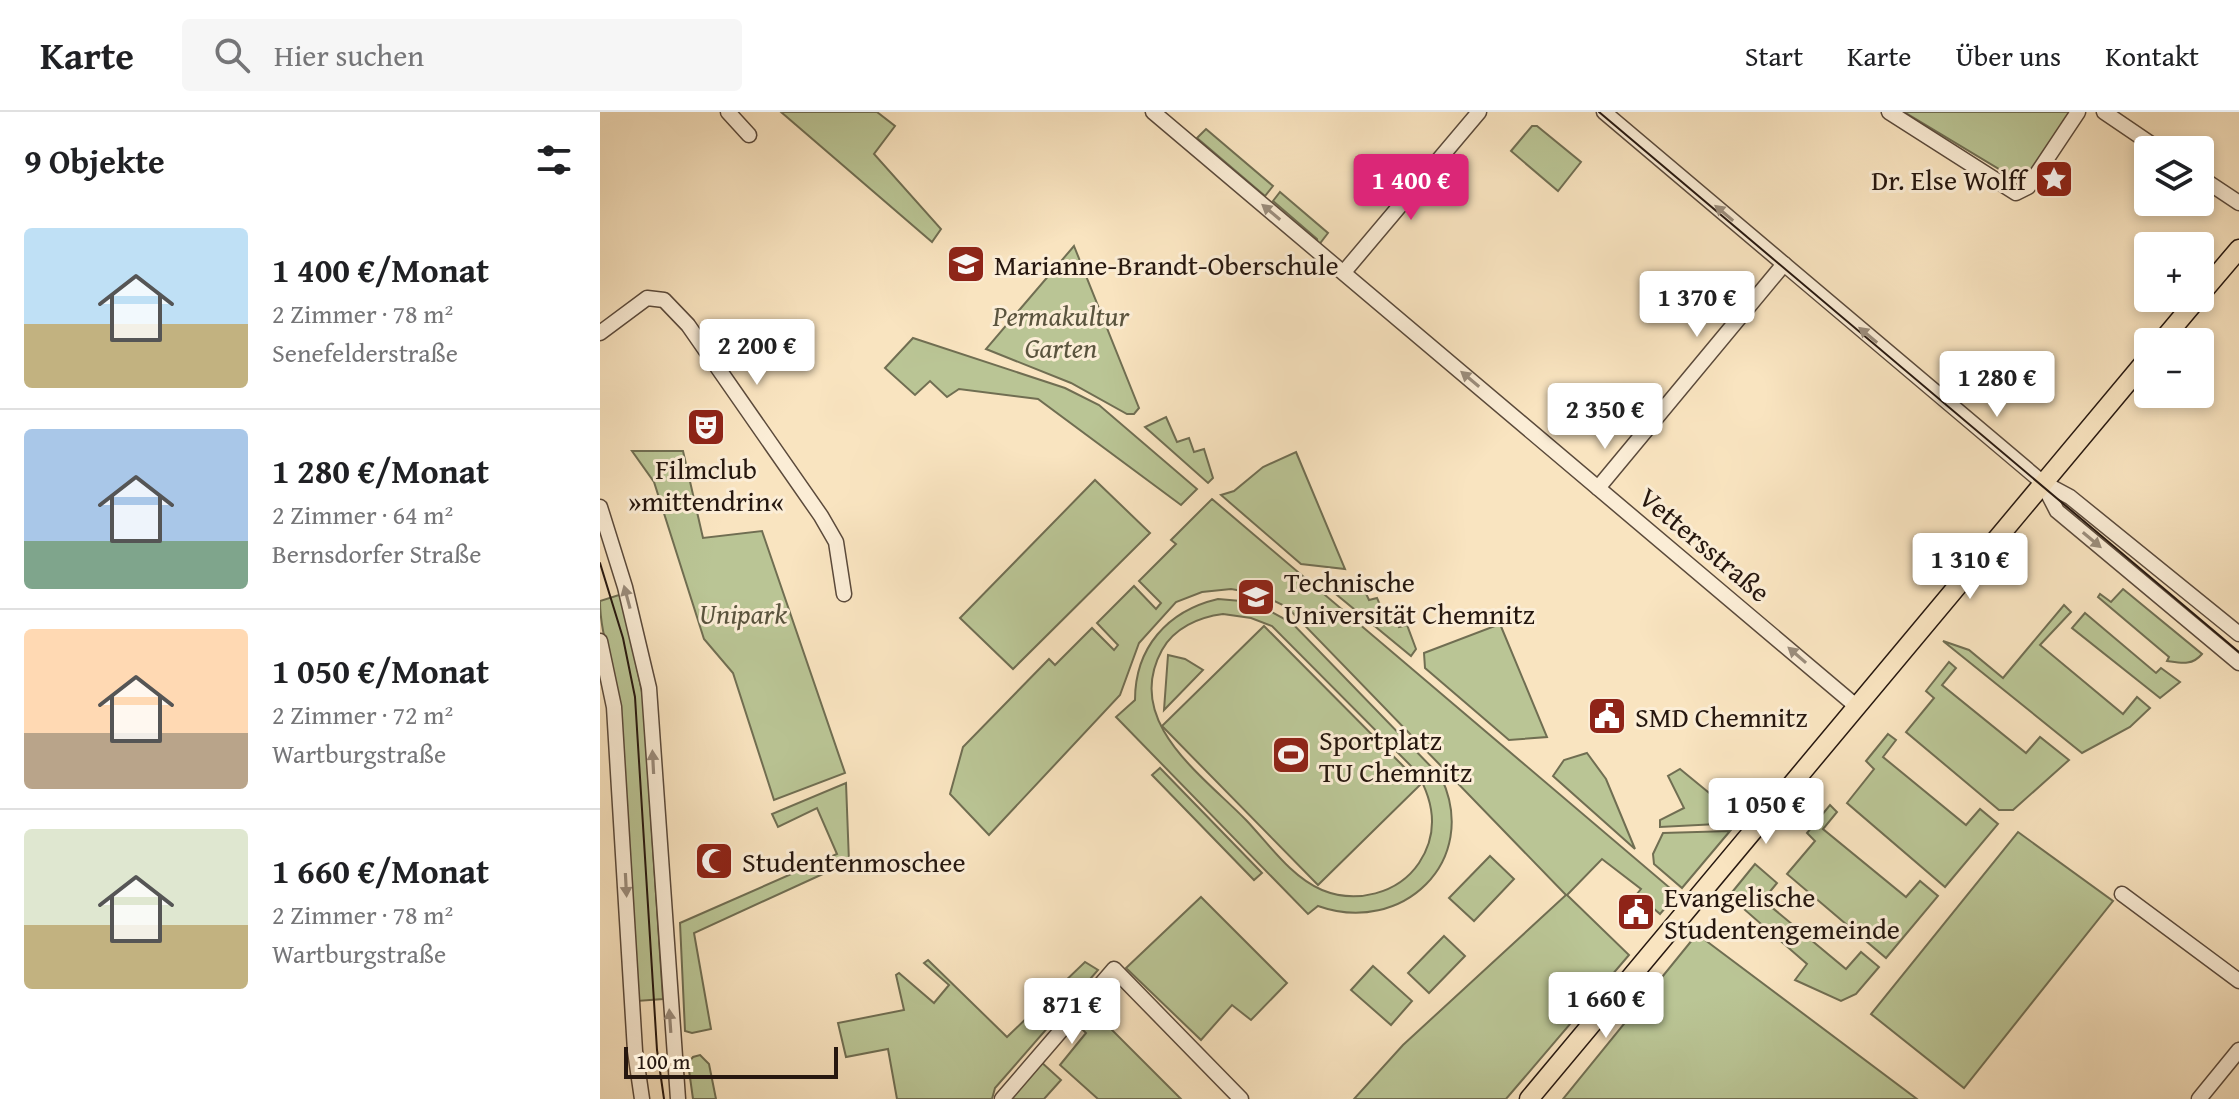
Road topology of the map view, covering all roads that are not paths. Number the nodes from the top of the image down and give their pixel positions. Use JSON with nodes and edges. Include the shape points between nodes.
{"nodes":[{"id":1,"x":728,"y":112,"type":"edge"},
{"id":2,"x":1479,"y":112,"type":"edge"},
{"id":3,"x":1604,"y":112,"type":"edge"},
{"id":4,"x":1889,"y":112,"type":"edge"},
{"id":5,"x":2078,"y":112,"type":"edge"},
{"id":6,"x":2104,"y":112,"type":"edge"},
{"id":7,"x":1164,"y":115,"type":"edge"},
{"id":8,"x":749,"y":135,"type":"dead end"},
{"id":9,"x":2139,"y":136,"type":"edge"},
{"id":10,"x":2214,"y":186,"type":"edge"},
{"id":11,"x":2239,"y":203,"type":"edge"},
{"id":12,"x":2239,"y":249,"type":"edge"},
{"id":13,"x":1784,"y":264,"type":"junction"},
{"id":14,"x":1344,"y":272,"type":"junction"},
{"id":15,"x":2214,"y":279,"type":"edge"},
{"id":16,"x":2186,"y":312,"type":"edge"},
{"id":17,"x":2173,"y":328,"type":"edge"},
{"id":18,"x":600,"y":333,"type":"edge"},
{"id":19,"x":2134,"y":374,"type":"edge"},
{"id":20,"x":2042,"y":482,"type":"junction"},
{"id":21,"x":1598,"y":488,"type":"junction"},
{"id":22,"x":600,"y":507,"type":"edge"},
{"id":23,"x":844,"y":594,"type":"dead end"},
{"id":24,"x":2239,"y":634,"type":"edge"},
{"id":25,"x":600,"y":641,"type":"edge"},
{"id":26,"x":2239,"y":663,"type":"edge"},
{"id":27,"x":1856,"y":706,"type":"junction"},
{"id":28,"x":2122,"y":894,"type":"dead end"},
{"id":29,"x":2239,"y":981,"type":"edge"},
{"id":30,"x":2239,"y":1050,"type":"edge"},
{"id":31,"x":1239,"y":1098,"type":"edge"},
{"id":32,"x":642,"y":1099,"type":"edge"},
{"id":33,"x":678,"y":1099,"type":"edge"},
{"id":34,"x":1002,"y":1099,"type":"edge"},
{"id":35,"x":1529,"y":1099,"type":"edge"},
{"id":36,"x":2199,"y":1099,"type":"edge"}],
"edges":[{"from":1,"to":8,"type":"street"},
{"from":2,"to":14,"type":"street"},
{"from":13,"to":3,"type":"street","one_way":true},
{"from":4,"to":5,"type":"street","via":[[2016,193],[2028,187]]},
{"from":6,"to":9,"type":"street"},
{"from":14,"to":7,"type":"street","name":"Vettersstraße","one_way":true},
{"from":10,"to":11,"type":"street"},
{"from":12,"to":15,"type":"main road"},
{"from":20,"to":13,"type":"street","one_way":true},
{"from":13,"to":21,"type":"street"},
{"from":21,"to":14,"type":"street","name":"Vettersstraße","one_way":true},
{"from":16,"to":17,"type":"main road"},
{"from":18,"to":23,"type":"street","via":[[647,298],[664,300],[688,325],[821,516],[836,542]]},
{"from":19,"to":20,"type":"main road"},
{"from":20,"to":24,"type":"street","via":[[2070,497]]},
{"from":20,"to":26,"type":"street","one_way":true,"via":[[2057,511]]},
{"from":20,"to":27,"type":"main road"},
{"from":27,"to":21,"type":"street","name":"Vettersstraße","one_way":true},
{"from":33,"to":22,"type":"street","one_way":true,"via":[[649,688]]},
{"from":25,"to":32,"type":"street","one_way":true,"via":[[614,707]]},
{"from":27,"to":35,"type":"main road"},
{"from":28,"to":29,"type":"street"},
{"from":30,"to":36,"type":"street"},
{"from":31,"to":34,"type":"street","via":[[1114,969]]}]}
